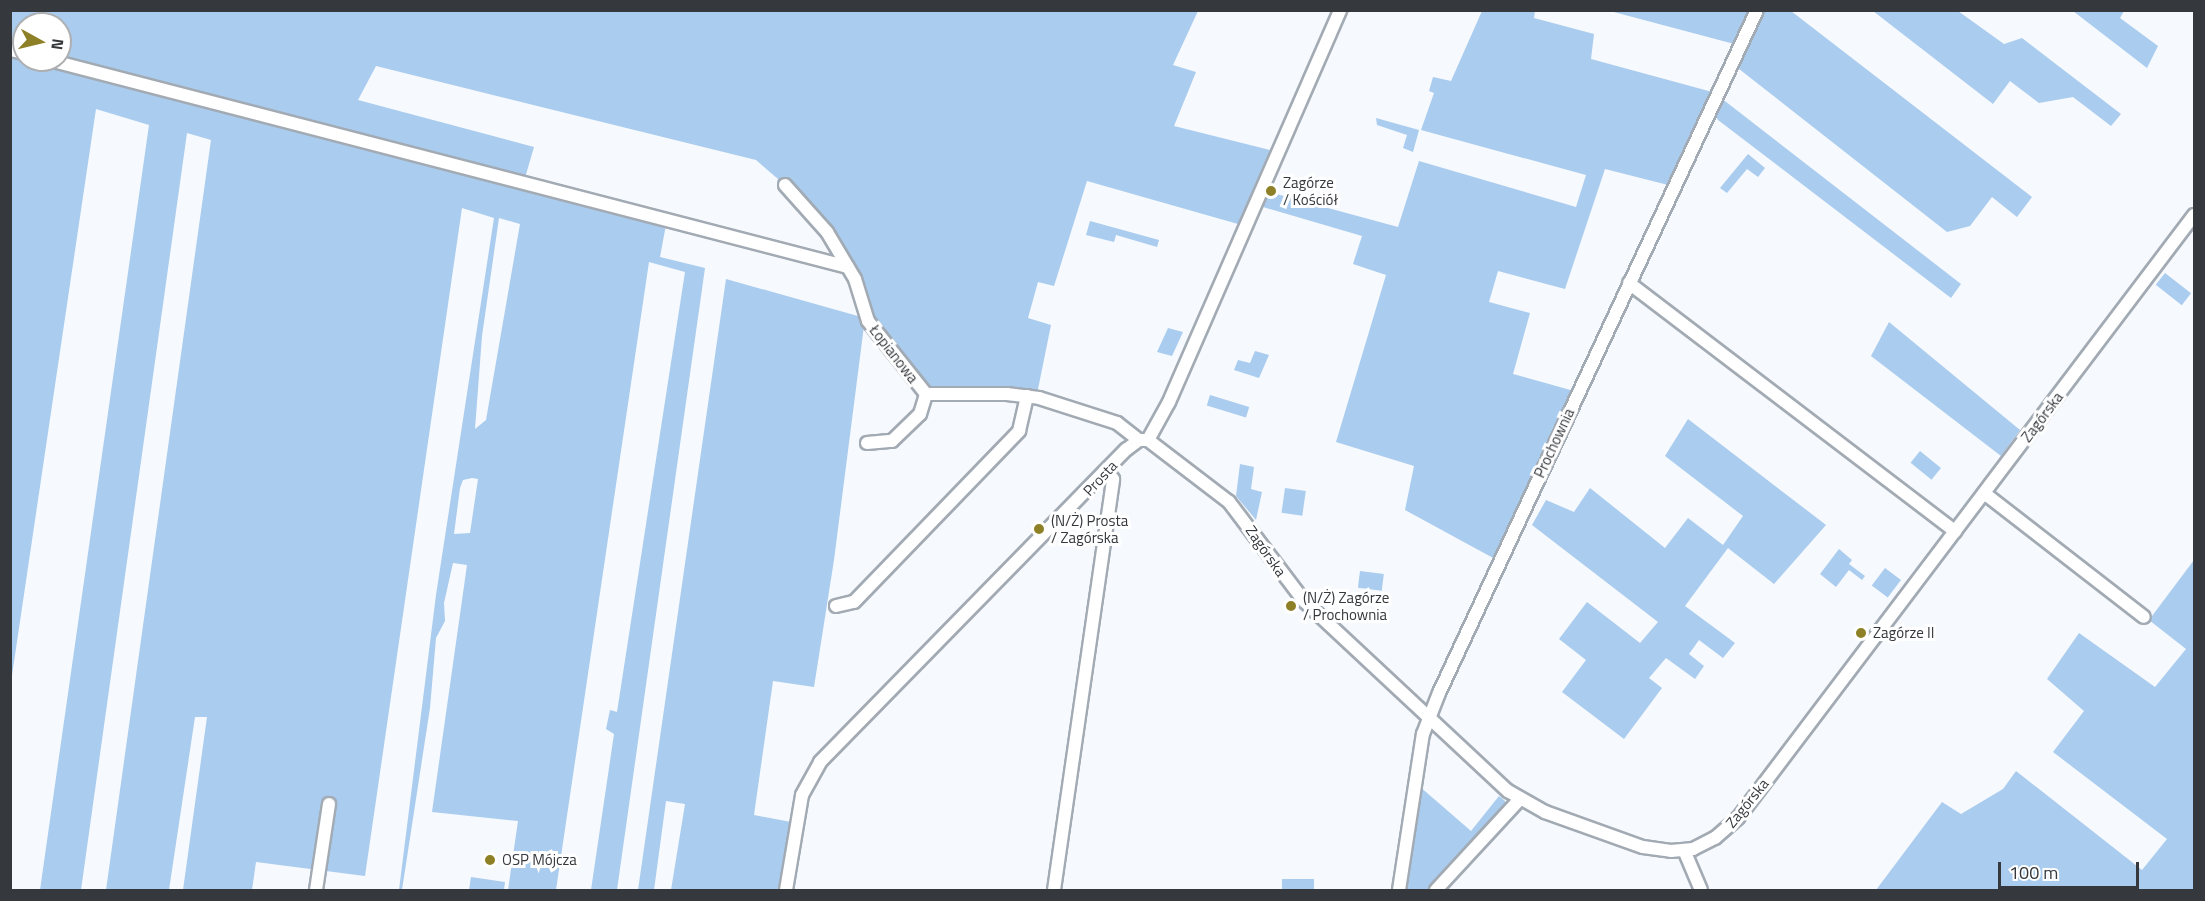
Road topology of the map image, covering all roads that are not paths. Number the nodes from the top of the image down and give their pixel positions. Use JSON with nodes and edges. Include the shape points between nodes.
{"nodes":[{"id":1,"x":1340,"y":10,"type":"edge"},
{"id":2,"x":1758,"y":10,"type":"edge"},
{"id":3,"x":72,"y":66,"type":"edge"},
{"id":4,"x":785,"y":185,"type":"dead end"},
{"id":5,"x":2194,"y":215,"type":"edge"},
{"id":6,"x":848,"y":267,"type":"junction"},
{"id":7,"x":1629,"y":283,"type":"junction"},
{"id":8,"x":926,"y":394,"type":"junction"},
{"id":9,"x":1027,"y":396,"type":"junction"},
{"id":10,"x":1143,"y":440,"type":"junction"},
{"id":11,"x":867,"y":443,"type":"dead end"},
{"id":12,"x":1107,"y":471,"type":"junction"},
{"id":13,"x":1984,"y":493,"type":"junction"},
{"id":14,"x":1955,"y":531,"type":"junction"},
{"id":15,"x":836,"y":606,"type":"dead end"},
{"id":16,"x":2144,"y":617,"type":"dead end"},
{"id":17,"x":1429,"y":718,"type":"junction"},
{"id":18,"x":1520,"y":799,"type":"junction"},
{"id":19,"x":329,"y":804,"type":"dead end"},
{"id":20,"x":1684,"y":850,"type":"junction"},
{"id":21,"x":316,"y":891,"type":"edge"},
{"id":22,"x":786,"y":891,"type":"edge"},
{"id":23,"x":1054,"y":891,"type":"edge"},
{"id":24,"x":1399,"y":891,"type":"edge"},
{"id":25,"x":1436,"y":891,"type":"edge"},
{"id":26,"x":1701,"y":891,"type":"edge"}],
"edges":[{"from":1,"to":10,"type":"street","name":"Prosta","via":[[1169,402]]},
{"from":2,"to":7,"type":"street","name":"Prochownia"},
{"from":3,"to":6,"type":"street"},
{"from":4,"to":6,"type":"street","name":"Łopianowa","via":[[827,232]]},
{"from":5,"to":13,"type":"street","name":"Zagórska"},
{"from":6,"to":8,"type":"street","name":"Łopianowa","via":[[868,321]]},
{"from":7,"to":14,"type":"street"},
{"from":7,"to":17,"type":"street","name":"Prochownia"},
{"from":8,"to":9,"type":"street","name":"Łopianowa"},
{"from":8,"to":11,"type":"street","via":[[920,414],[892,441]]},
{"from":9,"to":10,"type":"street","name":"Łopianowa","via":[[1117,423]]},
{"from":9,"to":15,"type":"street","via":[[1019,431],[854,602]]},
{"from":10,"to":12,"type":"street","name":"Prosta"},
{"from":10,"to":17,"type":"street","name":"Zagórska","via":[[1229,502],[1304,601]]},
{"from":12,"to":22,"type":"street","name":"Prosta","via":[[820,762],[802,795]]},
{"from":12,"to":23,"type":"street","via":[[1113,479]]},
{"from":13,"to":14,"type":"street","name":"Zagórska"},
{"from":13,"to":16,"type":"street"},
{"from":14,"to":20,"type":"street","name":"Zagórska","via":[[1738,818],[1715,838]]},
{"from":17,"to":18,"type":"street","name":"Zagórska"},
{"from":17,"to":24,"type":"street","name":"Prochownia","via":[[1423,734]]},
{"from":18,"to":20,"type":"street","name":"Zagórska","via":[[1643,847]]},
{"from":18,"to":25,"type":"street"},
{"from":19,"to":21,"type":"street"},
{"from":20,"to":26,"type":"street"}]}
